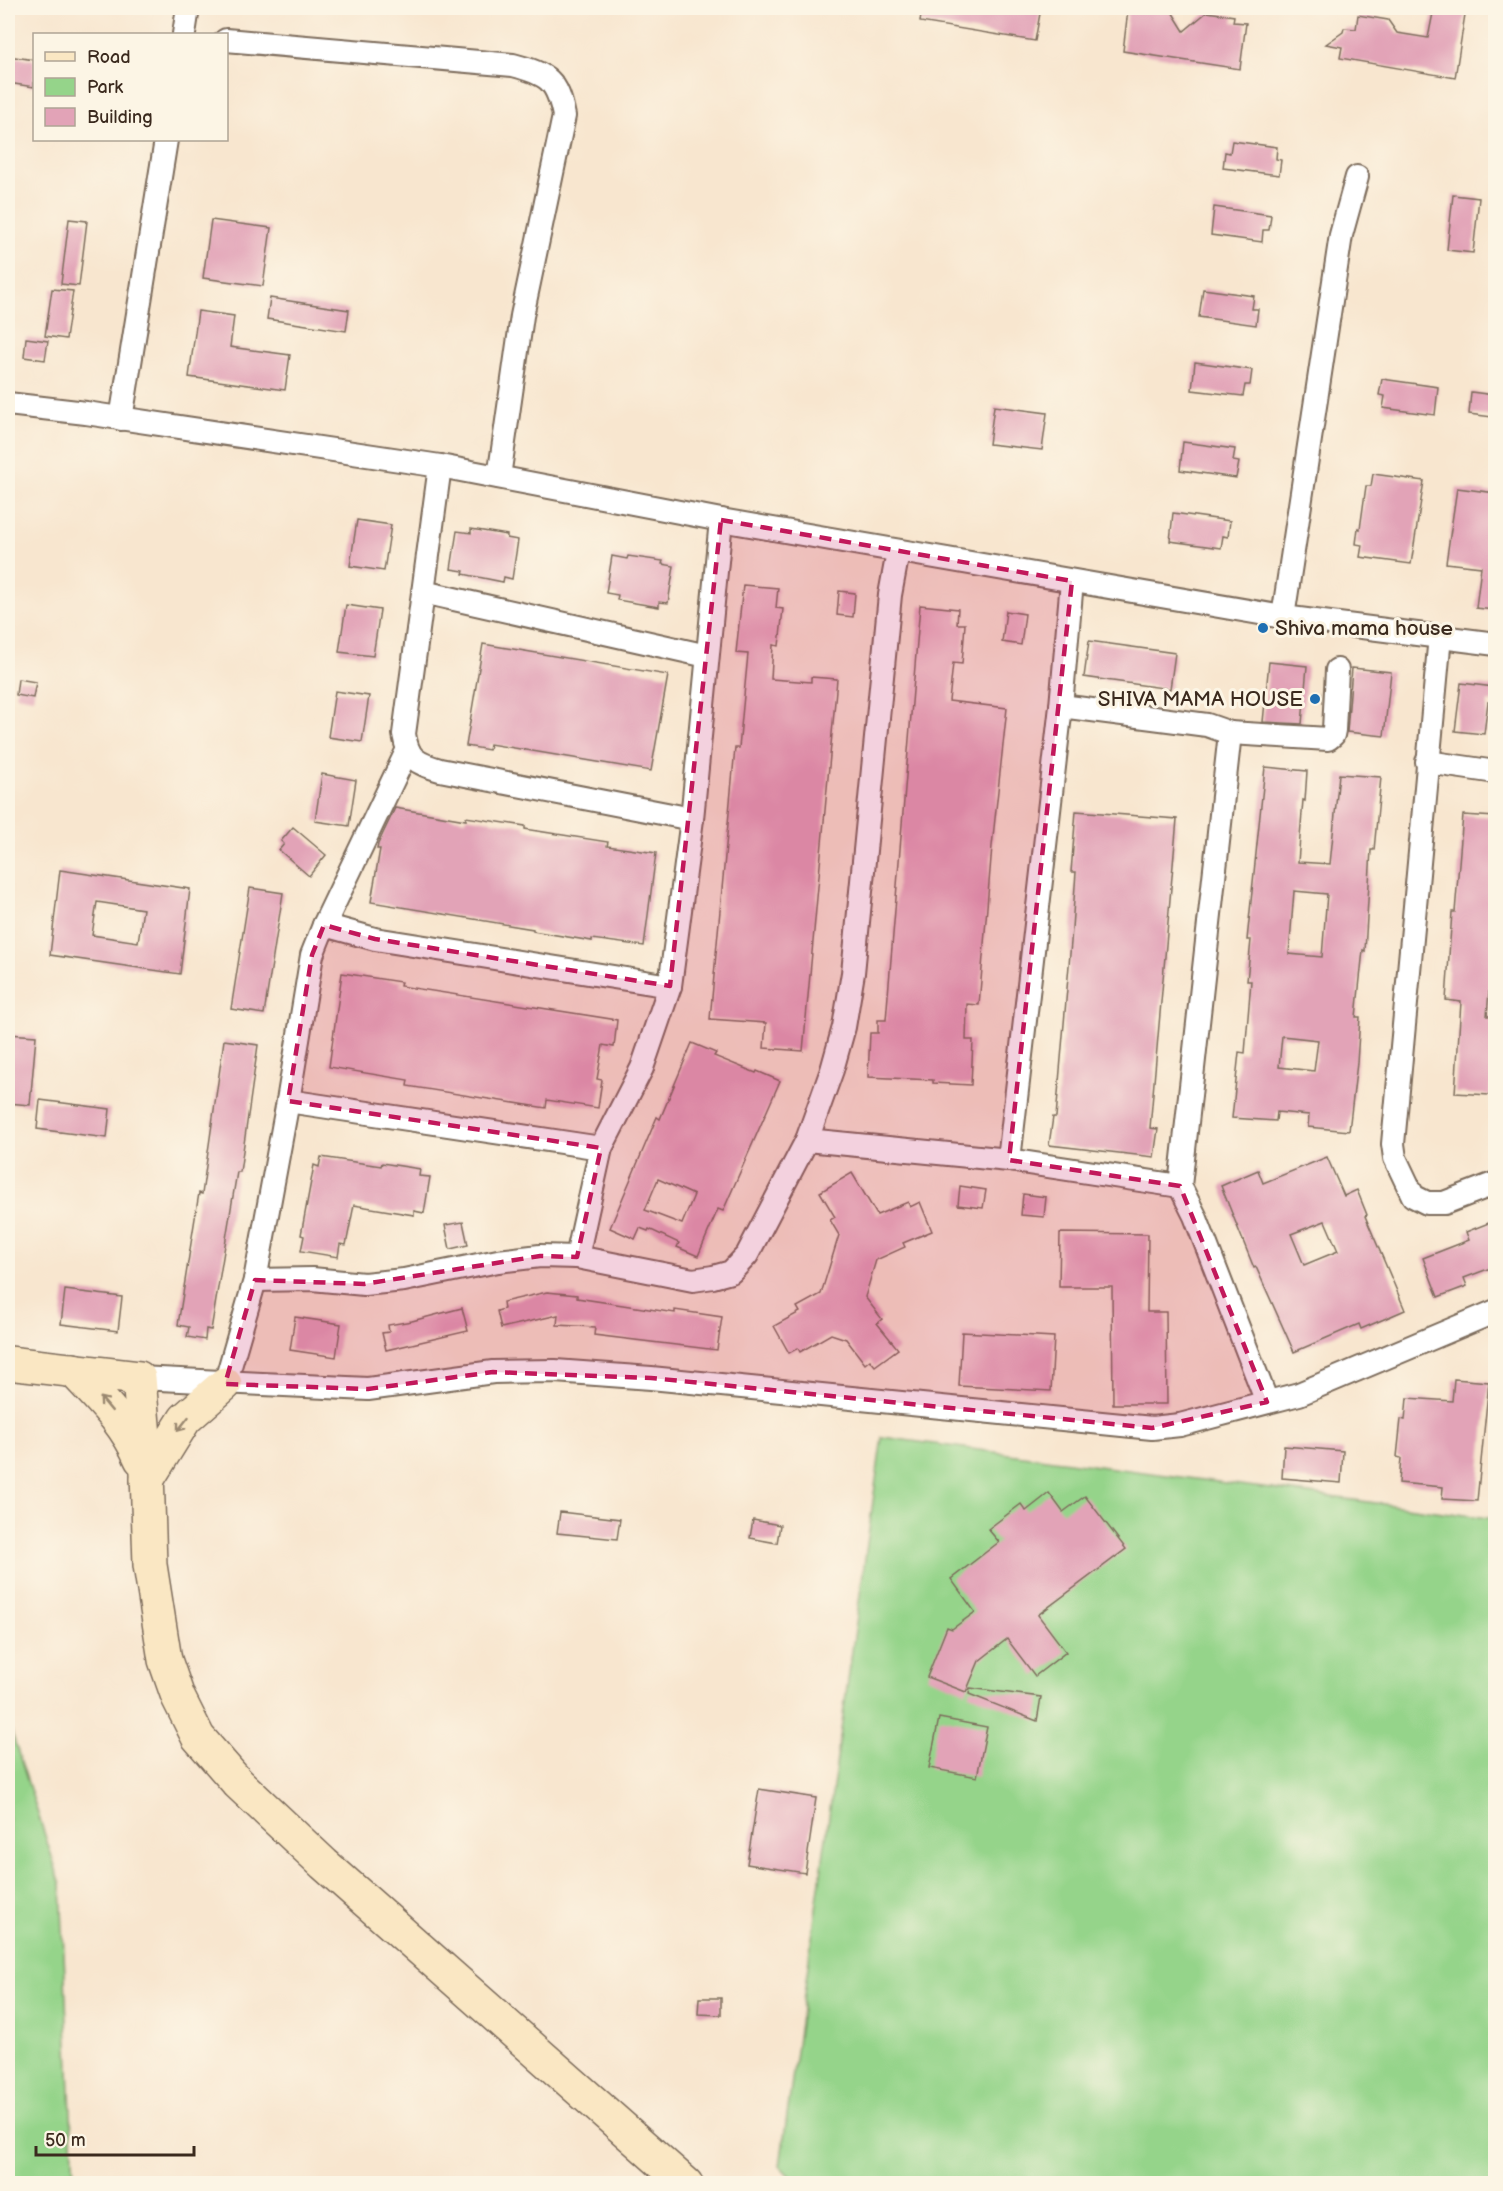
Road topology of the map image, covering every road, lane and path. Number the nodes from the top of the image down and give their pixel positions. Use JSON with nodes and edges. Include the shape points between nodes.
{"nodes":[{"id":1,"x":188,"y":8,"type":"edge"},
{"id":2,"x":184,"y":33,"type":"edge"},
{"id":3,"x":228,"y":40,"type":"edge"},
{"id":4,"x":166,"y":141,"type":"edge"},
{"id":5,"x":1357,"y":177,"type":"dead end"},
{"id":6,"x":8,"y":404,"type":"edge"},
{"id":7,"x":120,"y":419,"type":"junction"},
{"id":8,"x":440,"y":466,"type":"junction"},
{"id":9,"x":499,"y":477,"type":"junction"},
{"id":10,"x":721,"y":520,"type":"junction"},
{"id":11,"x":898,"y":552,"type":"junction"},
{"id":12,"x":1072,"y":581,"type":"junction"},
{"id":13,"x":423,"y":591,"type":"junction"},
{"id":14,"x":1283,"y":617,"type":"junction"},
{"id":15,"x":1440,"y":636,"type":"junction"},
{"id":16,"x":1496,"y":644,"type":"edge"},
{"id":17,"x":707,"y":656,"type":"junction"},
{"id":18,"x":1337,"y":670,"type":"dead end"},
{"id":19,"x":1061,"y":706,"type":"junction"},
{"id":20,"x":1230,"y":733,"type":"junction"},
{"id":21,"x":407,"y":751,"type":"junction"},
{"id":22,"x":1427,"y":762,"type":"junction"},
{"id":23,"x":1496,"y":772,"type":"edge"},
{"id":24,"x":692,"y":819,"type":"junction"},
{"id":25,"x":324,"y":925,"type":"junction"},
{"id":26,"x":670,"y":986,"type":"junction"},
{"id":27,"x":288,"y":1101,"type":"junction"},
{"id":28,"x":807,"y":1140,"type":"junction"},
{"id":29,"x":601,"y":1148,"type":"junction"},
{"id":30,"x":1009,"y":1160,"type":"junction"},
{"id":31,"x":1496,"y":1183,"type":"edge"},
{"id":32,"x":1180,"y":1186,"type":"junction"},
{"id":33,"x":578,"y":1257,"type":"junction"},
{"id":34,"x":255,"y":1280,"type":"junction"},
{"id":35,"x":1496,"y":1311,"type":"edge"},
{"id":36,"x":8,"y":1363,"type":"edge"},
{"id":37,"x":73,"y":1370,"type":"junction"},
{"id":38,"x":139,"y":1378,"type":"junction"},
{"id":39,"x":225,"y":1384,"type":"junction"},
{"id":40,"x":1267,"y":1402,"type":"junction"},
{"id":41,"x":147,"y":1476,"type":"junction"},
{"id":42,"x":686,"y":2184,"type":"edge"}],
"edges":[{"from":1,"to":2,"type":"street"},
{"from":3,"to":9,"type":"street","via":[[513,65],[551,81],[559,93],[564,116],[522,316]]},
{"from":4,"to":7,"type":"street"},
{"from":5,"to":14,"type":"street","via":[[1341,235]]},
{"from":6,"to":7,"type":"street"},
{"from":7,"to":8,"type":"street"},
{"from":8,"to":9,"type":"street"},
{"from":8,"to":13,"type":"street"},
{"from":9,"to":10,"type":"street"},
{"from":10,"to":11,"type":"street"},
{"from":10,"to":17,"type":"street"},
{"from":11,"to":12,"type":"street"},
{"from":11,"to":28,"type":"street","via":[[890,595],[853,973],[844,1027]]},
{"from":12,"to":14,"type":"street"},
{"from":12,"to":19,"type":"street"},
{"from":13,"to":17,"type":"street"},
{"from":13,"to":21,"type":"street","via":[[404,734]]},
{"from":14,"to":15,"type":"street"},
{"from":15,"to":16,"type":"street"},
{"from":15,"to":22,"type":"street"},
{"from":17,"to":24,"type":"street"},
{"from":18,"to":20,"type":"street","via":[[1334,730],[1328,739]]},
{"from":19,"to":20,"type":"street","via":[[1207,725]]},
{"from":19,"to":30,"type":"street"},
{"from":20,"to":32,"type":"street"},
{"from":21,"to":24,"type":"street","via":[[420,764],[440,770]]},
{"from":21,"to":25,"type":"street"},
{"from":22,"to":23,"type":"street"},
{"from":22,"to":31,"type":"street","via":[[1393,1144],[1395,1158],[1413,1196],[1427,1203],[1444,1203]]},
{"from":24,"to":26,"type":"street"},
{"from":25,"to":26,"type":"street","via":[[375,939]]},
{"from":25,"to":27,"type":"street","via":[[312,955]]},
{"from":26,"to":29,"type":"street","via":[[642,1068]]},
{"from":27,"to":29,"type":"street"},
{"from":27,"to":34,"type":"street"},
{"from":28,"to":30,"type":"street"},
{"from":28,"to":33,"type":"street","via":[[747,1255],[732,1272],[693,1280]]},
{"from":29,"to":33,"type":"street"},
{"from":30,"to":32,"type":"street"},
{"from":32,"to":40,"type":"street"},
{"from":33,"to":34,"type":"street","via":[[540,1256],[364,1284],[312,1279]]},
{"from":34,"to":39,"type":"street"},
{"from":35,"to":40,"type":"street","via":[[1299,1394]]},
{"from":36,"to":37,"type":"street"},
{"from":37,"to":38,"type":"street"},
{"from":41,"to":37,"type":"street","one_way":true,"via":[[133,1439],[105,1402]]},
{"from":38,"to":39,"type":"street"},
{"from":38,"to":41,"type":"street"},
{"from":39,"to":40,"type":"street","via":[[368,1389],[493,1372],[555,1371],[1152,1428],[1180,1425]]},
{"from":39,"to":41,"type":"street","one_way":true,"via":[[185,1419]]},
{"from":41,"to":42,"type":"street","via":[[150,1565],[165,1660],[198,1737],[238,1783],[324,1864]]}]}
